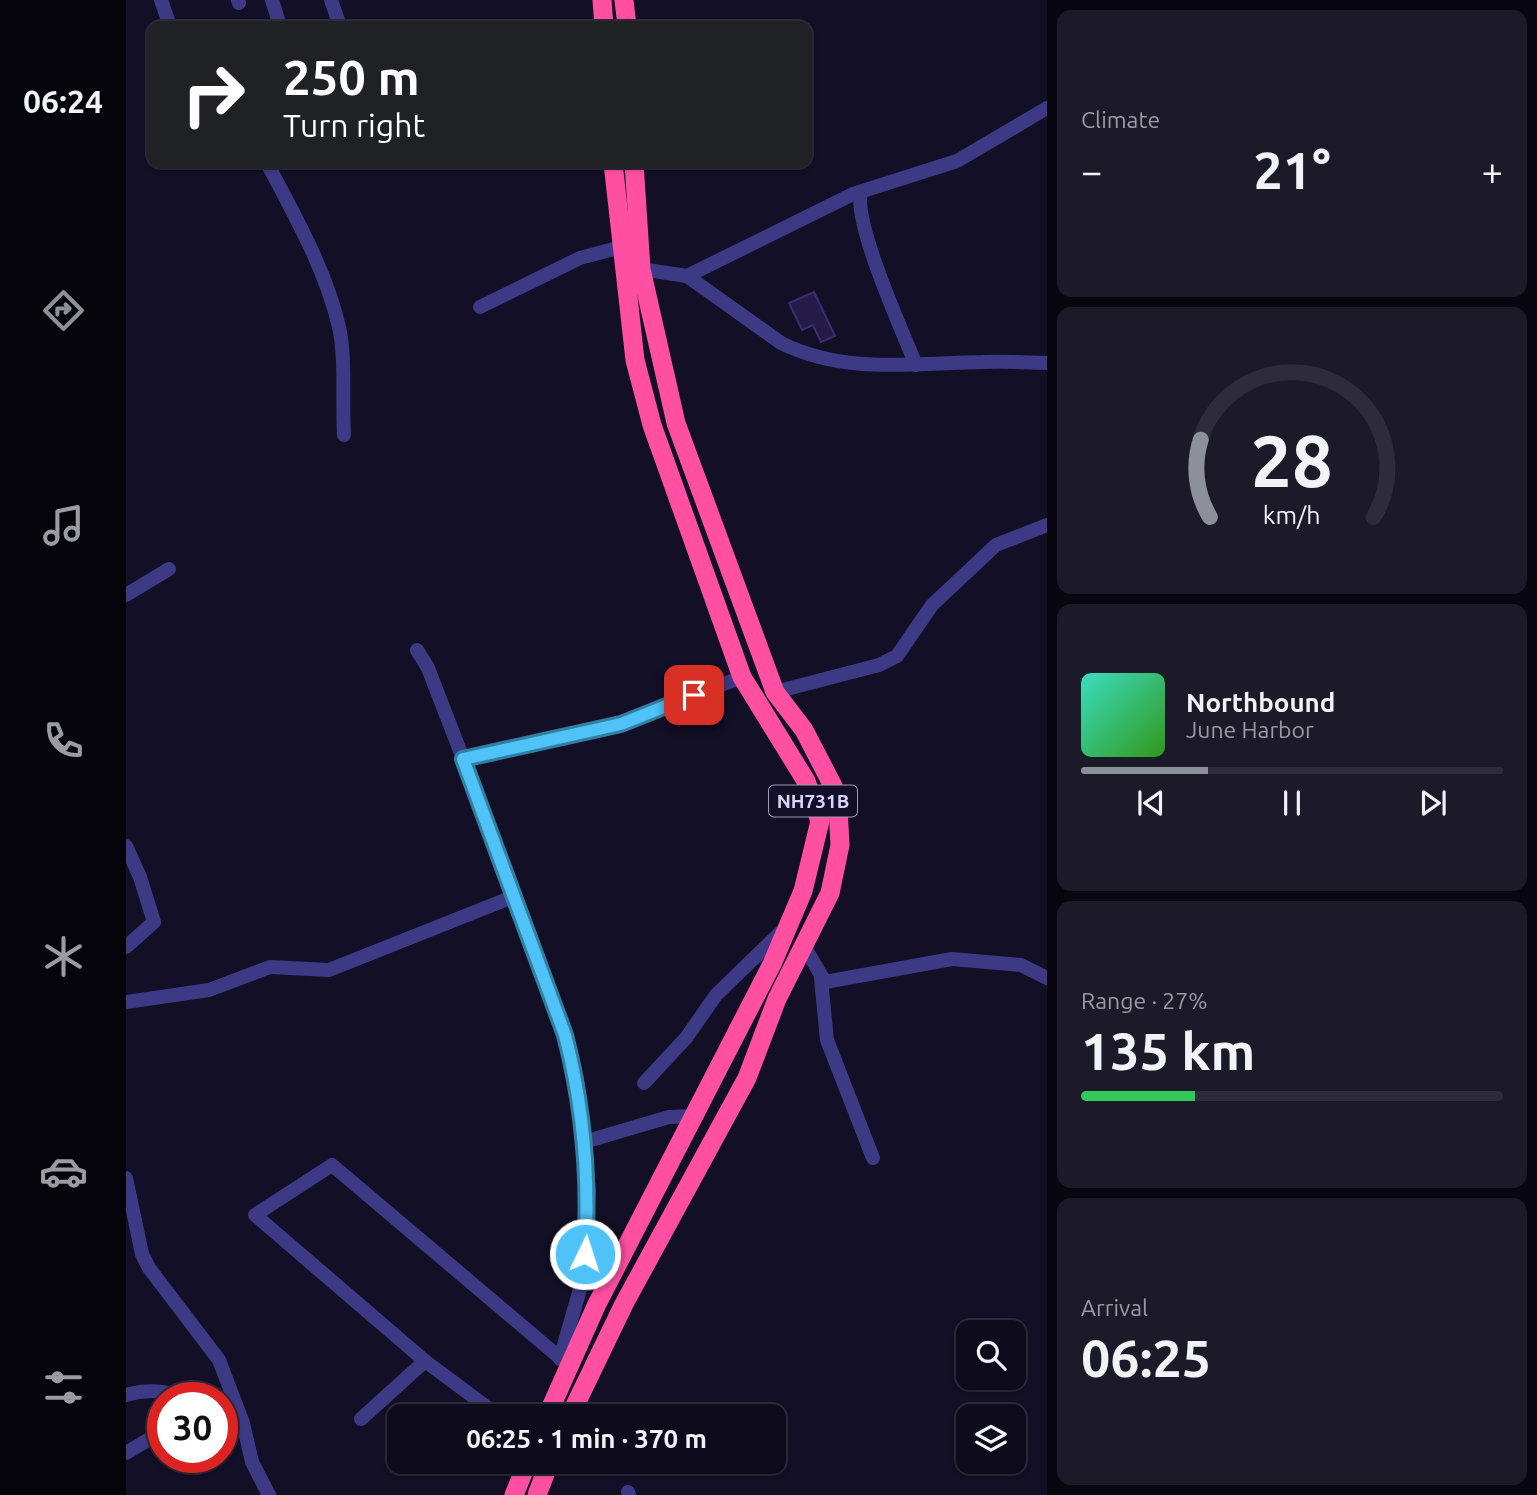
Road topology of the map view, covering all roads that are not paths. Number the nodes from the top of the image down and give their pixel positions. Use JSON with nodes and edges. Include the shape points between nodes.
{"nodes":[{"id":1,"x":161,"y":0,"type":"edge"},
{"id":2,"x":272,"y":0,"type":"edge"},
{"id":3,"x":331,"y":0,"type":"edge"},
{"id":4,"x":602,"y":0,"type":"edge"},
{"id":5,"x":624,"y":0,"type":"edge"},
{"id":6,"x":168,"y":21,"type":"edge"},
{"id":7,"x":278,"y":21,"type":"edge"},
{"id":8,"x":338,"y":21,"type":"edge"},
{"id":9,"x":604,"y":21,"type":"edge"},
{"id":10,"x":626,"y":21,"type":"edge"},
{"id":11,"x":1047,"y":108,"type":"edge"},
{"id":12,"x":270,"y":168,"type":"edge"},
{"id":13,"x":613,"y":168,"type":"edge"},
{"id":14,"x":634,"y":168,"type":"edge"},
{"id":15,"x":862,"y":193,"type":"junction"},
{"id":16,"x":621,"y":247,"type":"junction"},
{"id":17,"x":632,"y":268,"type":"junction"},
{"id":18,"x":687,"y":276,"type":"junction"},
{"id":19,"x":480,"y":307,"type":"dead end"},
{"id":20,"x":1047,"y":363,"type":"edge"},
{"id":21,"x":916,"y":365,"type":"junction"},
{"id":22,"x":344,"y":435,"type":"dead end"},
{"id":23,"x":1047,"y":525,"type":"edge"},
{"id":24,"x":169,"y":569,"type":"dead end"},
{"id":25,"x":126,"y":595,"type":"edge"},
{"id":26,"x":417,"y":649,"type":"dead end"},
{"id":27,"x":742,"y":677,"type":"junction"},
{"id":28,"x":775,"y":692,"type":"junction"},
{"id":29,"x":463,"y":759,"type":"junction"},
{"id":30,"x":126,"y":846,"type":"edge"},
{"id":31,"x":515,"y":896,"type":"junction"},
{"id":32,"x":791,"y":922,"type":"junction"},
{"id":33,"x":803,"y":944,"type":"junction"},
{"id":34,"x":126,"y":947,"type":"edge"},
{"id":35,"x":1047,"y":978,"type":"edge"},
{"id":36,"x":821,"y":979,"type":"junction"},
{"id":37,"x":126,"y":1002,"type":"edge"},
{"id":38,"x":644,"y":1083,"type":"dead end"},
{"id":39,"x":696,"y":1116,"type":"junction"},
{"id":40,"x":584,"y":1142,"type":"junction"},
{"id":41,"x":873,"y":1158,"type":"dead end"},
{"id":42,"x":126,"y":1178,"type":"edge"},
{"id":43,"x":425,"y":1361,"type":"junction"},
{"id":44,"x":565,"y":1362,"type":"junction"},
{"id":45,"x":223,"y":1382,"type":"edge"},
{"id":46,"x":147,"y":1392,"type":"edge"},
{"id":47,"x":126,"y":1395,"type":"edge"},
{"id":48,"x":483,"y":1404,"type":"edge"},
{"id":49,"x":551,"y":1404,"type":"edge"},
{"id":50,"x":576,"y":1404,"type":"edge"},
{"id":51,"x":361,"y":1419,"type":"dead end"},
{"id":52,"x":238,"y":1426,"type":"edge"},
{"id":53,"x":147,"y":1441,"type":"edge"},
{"id":54,"x":126,"y":1453,"type":"edge"},
{"id":55,"x":523,"y":1474,"type":"edge"},
{"id":56,"x":545,"y":1474,"type":"edge"},
{"id":57,"x":269,"y":1495,"type":"edge"},
{"id":58,"x":514,"y":1495,"type":"edge"},
{"id":59,"x":537,"y":1495,"type":"edge"}],
"edges":[{"from":1,"to":6,"type":"street"},
{"from":2,"to":7,"type":"street"},
{"from":3,"to":8,"type":"street"},
{"from":4,"to":9,"type":"highway"},
{"from":5,"to":10,"type":"highway"},
{"from":11,"to":15,"type":"street","via":[[957,161]]},
{"from":12,"to":22,"type":"street","via":[[300,226],[335,313],[342,352]]},
{"from":13,"to":16,"type":"highway","number":"NH731B"},
{"from":14,"to":17,"type":"highway"},
{"from":15,"to":18,"type":"street"},
{"from":15,"to":21,"type":"street","via":[[860,204],[869,239]]},
{"from":16,"to":17,"type":"highway","number":"NH731B"},
{"from":16,"to":19,"type":"street","via":[[580,258]]},
{"from":17,"to":18,"type":"street"},
{"from":17,"to":27,"type":"highway","number":"NH731B","via":[[635,360],[652,425]]},
{"from":17,"to":28,"type":"highway","via":[[676,423]]},
{"from":18,"to":21,"type":"street","via":[[797,351],[872,367]]},
{"from":20,"to":21,"type":"street"},
{"from":23,"to":28,"type":"street","via":[[996,545],[932,605],[897,656],[879,665]]},
{"from":24,"to":25,"type":"street"},
{"from":26,"to":29,"type":"street"},
{"from":27,"to":29,"type":"street","via":[[621,724]]},
{"from":27,"to":32,"type":"highway","number":"NH731B","via":[[806,781],[820,821]]},
{"from":28,"to":33,"type":"highway","via":[[823,764],[838,807],[840,845],[830,893]]},
{"from":29,"to":31,"type":"street"},
{"from":30,"to":34,"type":"street","via":[[154,922]]},
{"from":31,"to":37,"type":"street","via":[[329,970],[270,967],[209,990]]},
{"from":31,"to":40,"type":"street","via":[[565,1035]]},
{"from":32,"to":38,"type":"street","via":[[716,995],[686,1038]]},
{"from":32,"to":39,"type":"highway","number":"NH731B"},
{"from":33,"to":36,"type":"street"},
{"from":33,"to":50,"type":"highway","via":[[747,1079],[624,1304]]},
{"from":35,"to":36,"type":"street","via":[[1021,965],[963,958],[831,982]]},
{"from":36,"to":41,"type":"street","via":[[833,1059]]},
{"from":39,"to":40,"type":"street","via":[[669,1117]]},
{"from":39,"to":44,"type":"highway","number":"NH731B"},
{"from":40,"to":44,"type":"street","via":[[589,1191],[584,1275]]},
{"from":42,"to":45,"type":"street","via":[[142,1254],[219,1360]]},
{"from":43,"to":44,"type":"street","via":[[255,1215],[332,1165]]},
{"from":43,"to":48,"type":"street"},
{"from":43,"to":51,"type":"street"},
{"from":44,"to":49,"type":"highway","number":"NH731B"},
{"from":46,"to":47,"type":"street"},
{"from":52,"to":57,"type":"street"},
{"from":53,"to":54,"type":"street"},
{"from":55,"to":58,"type":"highway"},
{"from":56,"to":59,"type":"highway"}]}
